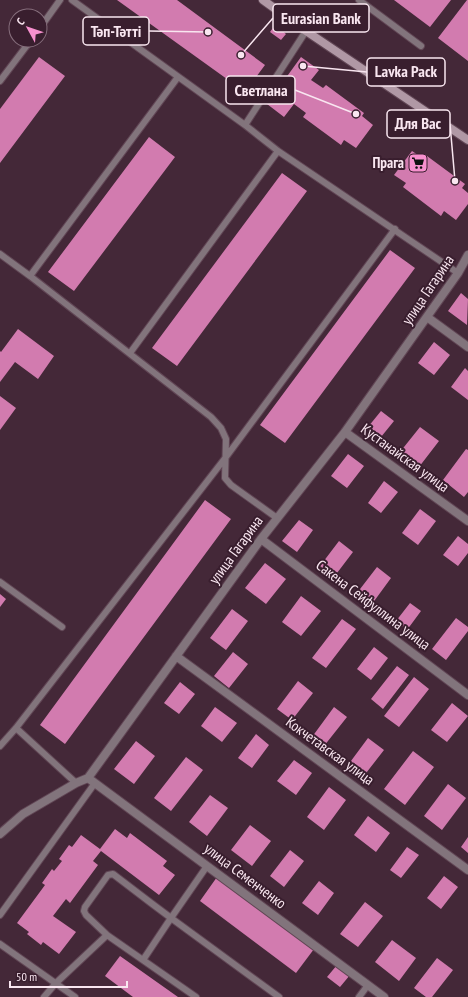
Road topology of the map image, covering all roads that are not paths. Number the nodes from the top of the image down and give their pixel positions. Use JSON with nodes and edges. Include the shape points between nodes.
{"nodes":[{"id":1,"x":60,"y":0,"type":"edge"},
{"id":2,"x":72,"y":0,"type":"edge"},
{"id":3,"x":263,"y":0,"type":"edge"},
{"id":4,"x":359,"y":0,"type":"edge"},
{"id":5,"x":48,"y":17,"type":"edge"},
{"id":6,"x":306,"y":31,"type":"junction"},
{"id":7,"x":421,"y":46,"type":"dead end"},
{"id":8,"x":25,"y":48,"type":"edge"},
{"id":9,"x":178,"y":77,"type":"junction"},
{"id":10,"x":0,"y":82,"type":"edge"},
{"id":11,"x":245,"y":125,"type":"junction"},
{"id":12,"x":468,"y":140,"type":"edge"},
{"id":13,"x":278,"y":151,"type":"junction"},
{"id":14,"x":395,"y":229,"type":"junction"},
{"id":15,"x":0,"y":254,"type":"edge"},
{"id":16,"x":468,"y":255,"type":"edge"},
{"id":17,"x":458,"y":273,"type":"junction"},
{"id":18,"x":30,"y":276,"type":"junction"},
{"id":19,"x":427,"y":317,"type":"junction"},
{"id":20,"x":468,"y":347,"type":"edge"},
{"id":21,"x":130,"y":353,"type":"junction"},
{"id":22,"x":345,"y":432,"type":"junction"},
{"id":23,"x":226,"y":457,"type":"junction"},
{"id":24,"x":277,"y":518,"type":"junction"},
{"id":25,"x":468,"y":521,"type":"edge"},
{"id":26,"x":261,"y":539,"type":"junction"},
{"id":27,"x":0,"y":582,"type":"edge"},
{"id":28,"x":62,"y":627,"type":"dead end"},
{"id":29,"x":176,"y":656,"type":"junction"},
{"id":30,"x":468,"y":695,"type":"edge"},
{"id":31,"x":16,"y":728,"type":"junction"},
{"id":32,"x":0,"y":746,"type":"edge"},
{"id":33,"x":92,"y":780,"type":"junction"},
{"id":34,"x":76,"y":782,"type":"junction"},
{"id":35,"x":1,"y":830,"type":"edge"},
{"id":36,"x":207,"y":866,"type":"junction"},
{"id":37,"x":468,"y":870,"type":"edge"},
{"id":38,"x":0,"y":915,"type":"edge"},
{"id":39,"x":171,"y":918,"type":"junction"},
{"id":40,"x":107,"y":935,"type":"junction"},
{"id":41,"x":0,"y":944,"type":"edge"},
{"id":42,"x":143,"y":960,"type":"junction"},
{"id":43,"x":56,"y":983,"type":"junction"},
{"id":44,"x":368,"y":985,"type":"junction"},
{"id":45,"x":44,"y":997,"type":"edge"},
{"id":46,"x":75,"y":997,"type":"edge"},
{"id":47,"x":196,"y":997,"type":"edge"},
{"id":48,"x":279,"y":997,"type":"edge"},
{"id":49,"x":359,"y":997,"type":"edge"},
{"id":50,"x":384,"y":997,"type":"edge"}],
"edges":[{"from":1,"to":5,"type":"lane"},
{"from":2,"to":9,"type":"lane"},
{"from":3,"to":6,"type":"main road"},
{"from":4,"to":7,"type":"lane"},
{"from":6,"to":11,"type":"lane"},
{"from":6,"to":12,"type":"main road"},
{"from":8,"to":10,"type":"lane"},
{"from":9,"to":11,"type":"lane"},
{"from":9,"to":18,"type":"lane"},
{"from":11,"to":13,"type":"lane"},
{"from":13,"to":14,"type":"lane"},
{"from":13,"to":21,"type":"lane"},
{"from":14,"to":17,"type":"lane"},
{"from":14,"to":23,"type":"lane"},
{"from":15,"to":18,"type":"lane"},
{"from":16,"to":17,"type":"street","name":"улица Гагарина"},
{"from":17,"to":19,"type":"street","name":"улица Гагарина"},
{"from":18,"to":21,"type":"lane"},
{"from":19,"to":20,"type":"street"},
{"from":19,"to":22,"type":"street","name":"улица Гагарина"},
{"from":21,"to":23,"type":"lane","via":[[221,428],[226,439]]},
{"from":22,"to":24,"type":"street","name":"улица Гагарина"},
{"from":22,"to":25,"type":"street","name":"Кустанайская улица"},
{"from":23,"to":24,"type":"lane","via":[[225,478]]},
{"from":23,"to":31,"type":"lane"},
{"from":24,"to":26,"type":"street","name":"улица Гагарина"},
{"from":26,"to":29,"type":"street","name":"улица Гагарина"},
{"from":26,"to":30,"type":"street","name":"Сакена Сейфуллина улица"},
{"from":27,"to":28,"type":"lane"},
{"from":29,"to":33,"type":"street","name":"улица Гагарина"},
{"from":29,"to":37,"type":"street","name":"Кокчетавская улица"},
{"from":31,"to":32,"type":"lane"},
{"from":31,"to":34,"type":"lane"},
{"from":33,"to":34,"type":"street"},
{"from":33,"to":36,"type":"street","name":"улица Семенченко"},
{"from":33,"to":38,"type":"lane"},
{"from":34,"to":35,"type":"street"},
{"from":36,"to":39,"type":"lane"},
{"from":36,"to":44,"type":"street","name":"улица Семенченко"},
{"from":39,"to":40,"type":"lane","via":[[111,874],[84,911]]},
{"from":39,"to":42,"type":"lane"},
{"from":39,"to":48,"type":"lane"},
{"from":40,"to":42,"type":"lane"},
{"from":40,"to":43,"type":"lane"},
{"from":41,"to":43,"type":"lane"},
{"from":42,"to":47,"type":"lane"},
{"from":43,"to":45,"type":"lane"},
{"from":43,"to":46,"type":"lane"},
{"from":44,"to":49,"type":"lane"},
{"from":44,"to":50,"type":"street","name":"улица Семенченко"}]}
